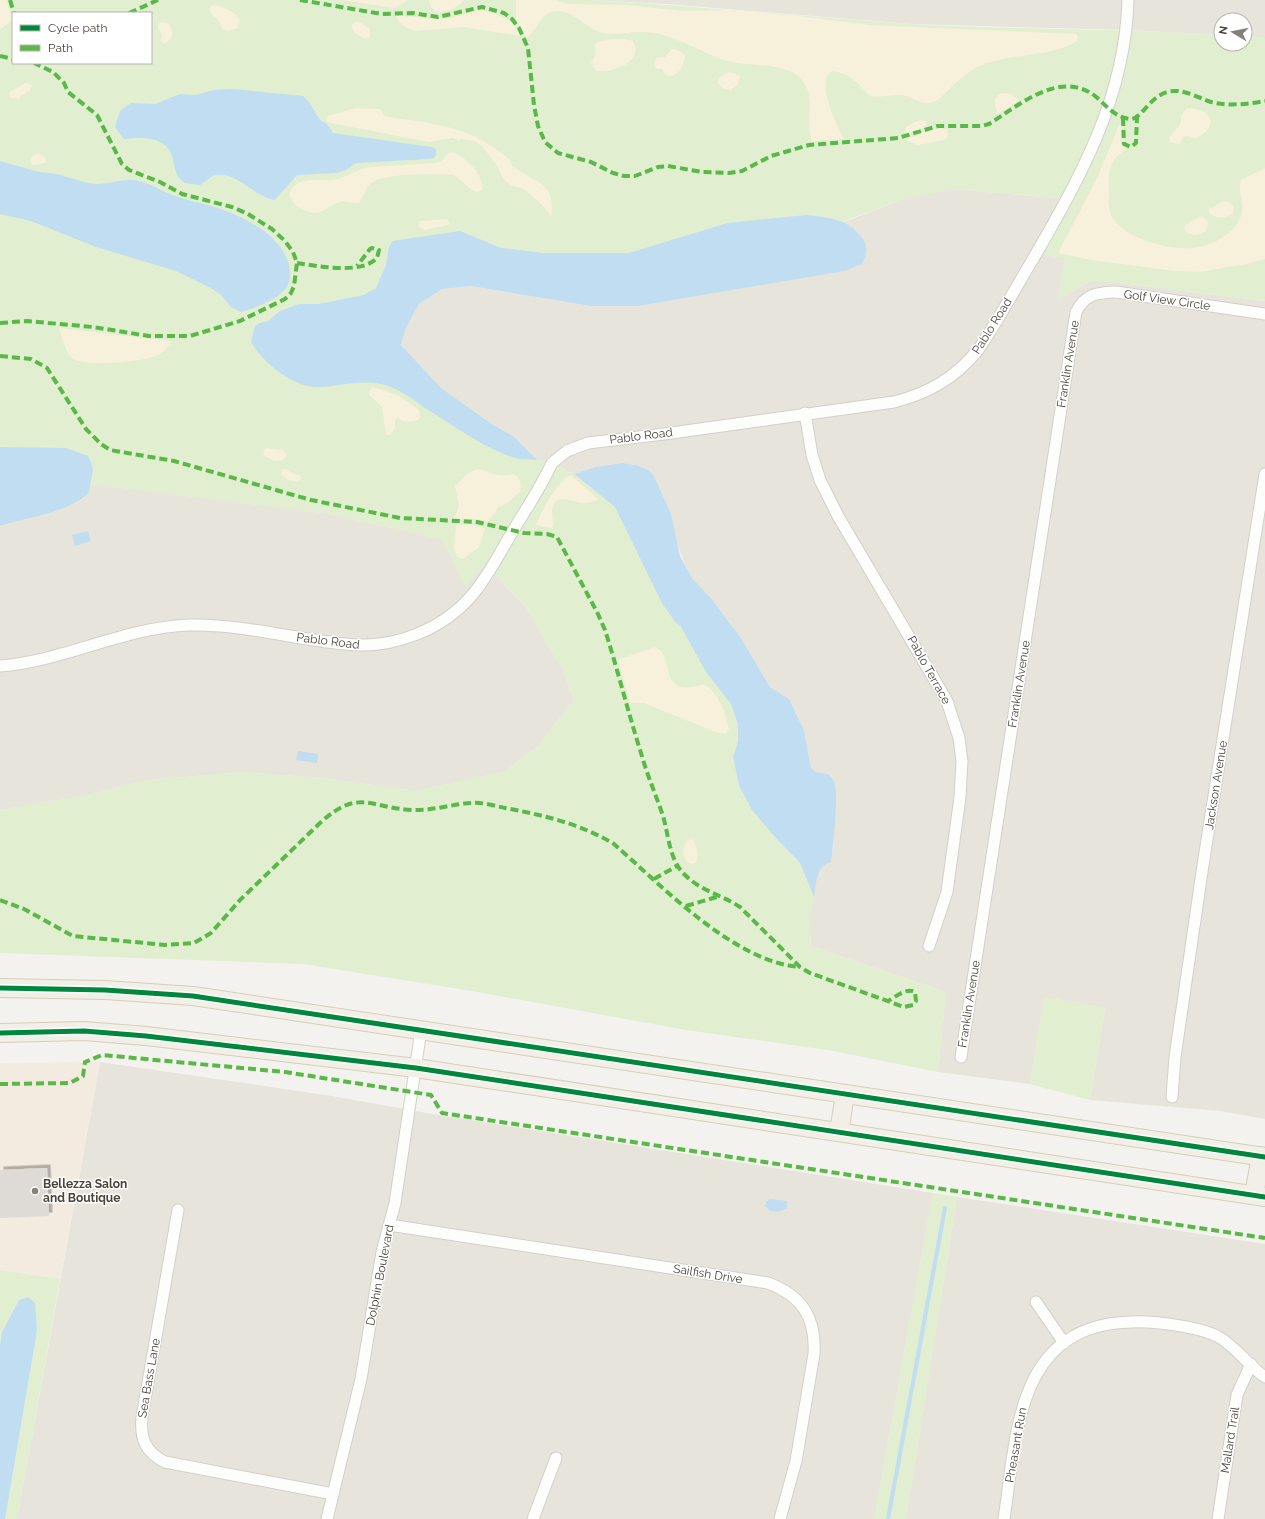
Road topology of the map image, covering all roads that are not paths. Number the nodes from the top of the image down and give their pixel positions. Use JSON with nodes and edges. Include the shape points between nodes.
{"nodes":[{"id":1,"x":1128,"y":0,"type":"edge"},
{"id":2,"x":1076,"y":312,"type":"joint"},
{"id":3,"x":1265,"y":314,"type":"edge"},
{"id":4,"x":806,"y":413,"type":"junction"},
{"id":5,"x":1265,"y":474,"type":"edge"},
{"id":6,"x":0,"y":666,"type":"edge"},
{"id":7,"x":929,"y":946,"type":"dead end"},
{"id":8,"x":0,"y":988,"type":"edge"},
{"id":9,"x":421,"y":1030,"type":"junction"},
{"id":10,"x":0,"y":1033,"type":"edge"},
{"id":11,"x":961,"y":1057,"type":"dead end"},
{"id":12,"x":416,"y":1068,"type":"junction"},
{"id":13,"x":845,"y":1094,"type":"junction"},
{"id":14,"x":1172,"y":1097,"type":"dead end"},
{"id":15,"x":839,"y":1132,"type":"junction"},
{"id":16,"x":1263,"y":1157,"type":"edge"},
{"id":17,"x":1260,"y":1196,"type":"edge"},
{"id":18,"x":178,"y":1210,"type":"dead end"},
{"id":19,"x":389,"y":1225,"type":"junction"},
{"id":20,"x":1036,"y":1302,"type":"dead end"},
{"id":21,"x":1064,"y":1343,"type":"junction"},
{"id":22,"x":1251,"y":1364,"type":"junction"},
{"id":23,"x":1265,"y":1377,"type":"edge"},
{"id":24,"x":556,"y":1458,"type":"dead end"},
{"id":25,"x":333,"y":1494,"type":"junction"},
{"id":26,"x":327,"y":1519,"type":"edge"},
{"id":27,"x":533,"y":1519,"type":"edge"},
{"id":28,"x":780,"y":1519,"type":"edge"},
{"id":29,"x":1004,"y":1519,"type":"edge"},
{"id":30,"x":1218,"y":1519,"type":"edge"}],
"edges":[{"from":1,"to":4,"type":"street","name":"Pablo Road","via":[[1125,40],[1115,88],[1088,160],[1068,200],[978,350],[966,365],[951,377],[913,397],[894,402]]},
{"from":2,"to":3,"type":"street","name":"Golf View Circle","via":[[1081,302],[1090,296],[1116,292]]},
{"from":2,"to":11,"type":"street","name":"Franklin Avenue"},
{"from":4,"to":6,"type":"street","name":"Pablo Road","via":[[588,443],[567,451],[552,463],[474,593],[442,621],[427,630],[402,639],[346,645],[222,626],[190,625],[132,633],[37,661]]},
{"from":4,"to":7,"type":"street","name":"Pablo Terrace","via":[[812,455],[820,480],[838,516],[947,701],[959,738],[962,761],[960,797],[947,892]]},
{"from":5,"to":14,"type":"street","name":"Jackson Avenue","via":[[1201,881],[1175,1057]]},
{"from":8,"to":9,"type":"main road","via":[[98,990],[193,996]]},
{"from":9,"to":12,"type":"street","name":"Dolphin Boulevard"},
{"from":9,"to":13,"type":"main road"},
{"from":10,"to":12,"type":"main road","via":[[84,1032],[146,1036]]},
{"from":12,"to":15,"type":"main road"},
{"from":12,"to":19,"type":"street","name":"Dolphin Boulevard","via":[[395,1203]]},
{"from":13,"to":15,"type":"main road"},
{"from":13,"to":16,"type":"main road"},
{"from":15,"to":17,"type":"main road"},
{"from":16,"to":17,"type":"main road"},
{"from":18,"to":25,"type":"street","name":"Sea Bass Lane","via":[[142,1417],[143,1440],[148,1450],[165,1462]]},
{"from":19,"to":25,"type":"street","name":"Dolphin Boulevard","via":[[382,1252],[361,1379]]},
{"from":19,"to":28,"type":"street","name":"Sailfish Drive","via":[[768,1283],[794,1296],[812,1325],[814,1354],[796,1461]]},
{"from":20,"to":21,"type":"street"},
{"from":21,"to":22,"type":"street","name":"Pheasant Run","via":[[1078,1333],[1098,1326],[1117,1322],[1154,1322],[1217,1336],[1234,1347]]},
{"from":21,"to":29,"type":"street","name":"Pheasant Run","via":[[1049,1356],[1025,1395],[1019,1416]]},
{"from":22,"to":23,"type":"street","name":"Pheasant Run"},
{"from":22,"to":30,"type":"street","name":"Mallard Trail","via":[[1237,1395]]},
{"from":24,"to":27,"type":"street"},
{"from":25,"to":26,"type":"street","name":"Dolphin Boulevard"}]}
